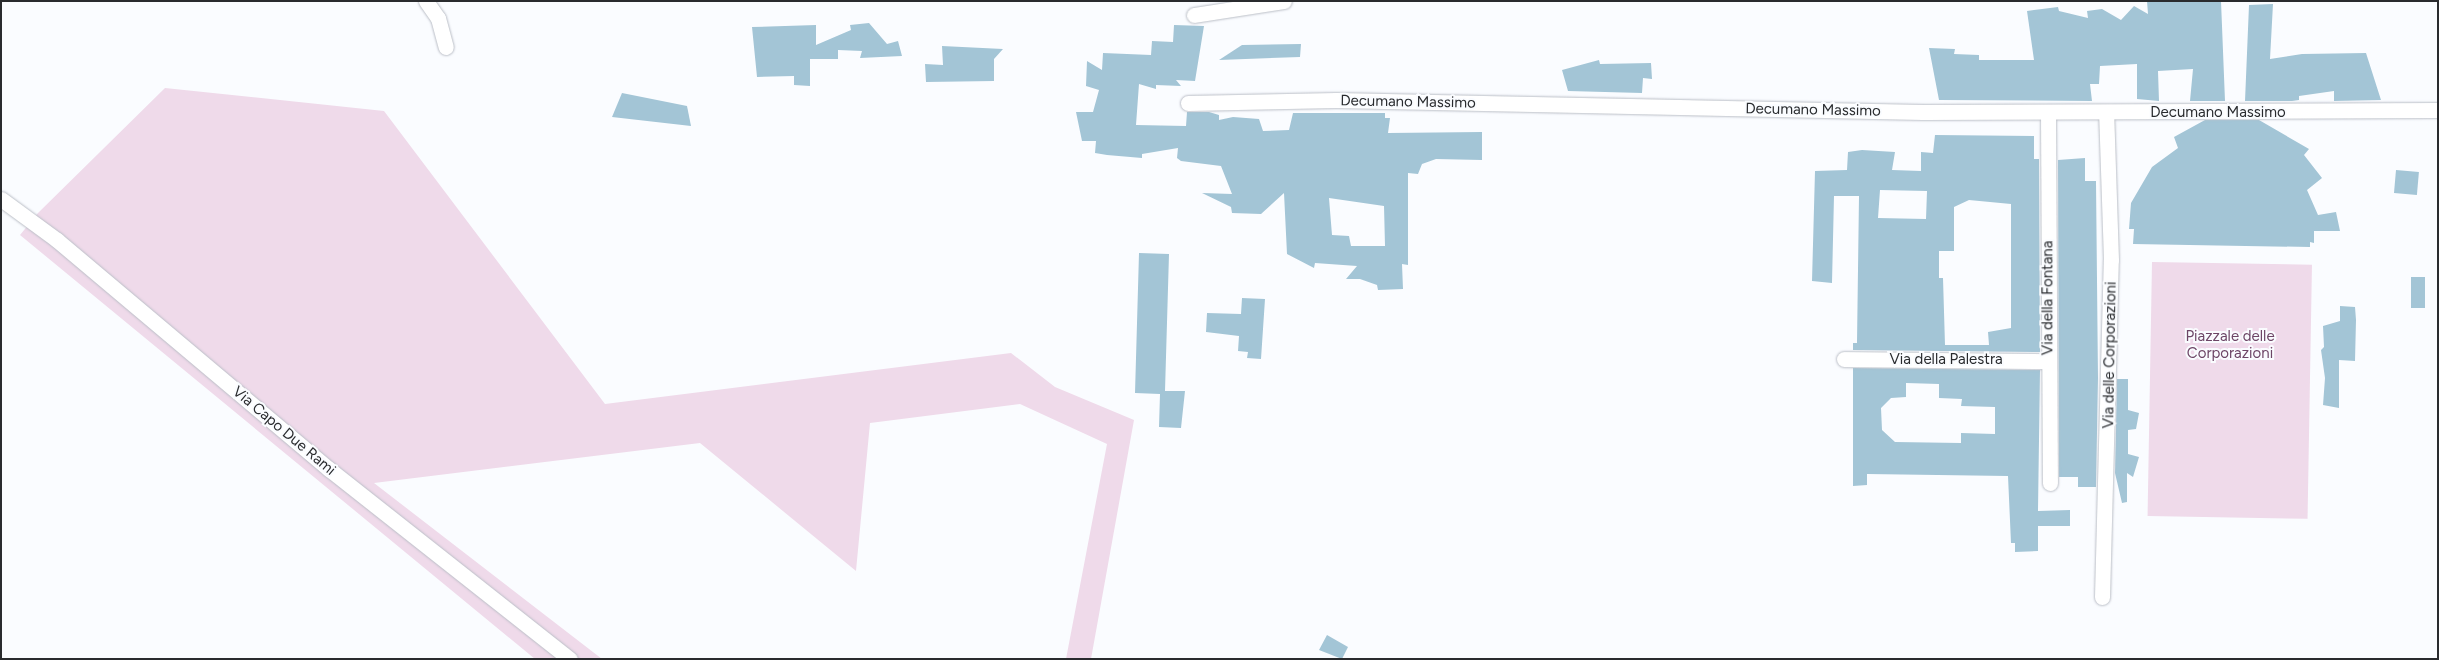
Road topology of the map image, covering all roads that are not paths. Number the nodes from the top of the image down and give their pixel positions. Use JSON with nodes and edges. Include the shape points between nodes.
{"nodes":[{"id":1,"x":426,"y":1,"type":"edge"},
{"id":2,"x":1284,"y":1,"type":"edge"},
{"id":3,"x":1194,"y":15,"type":"dead end"},
{"id":4,"x":446,"y":47,"type":"dead end"},
{"id":5,"x":1188,"y":103,"type":"dead end"},
{"id":6,"x":2438,"y":110,"type":"edge"},
{"id":7,"x":2048,"y":112,"type":"junction"},
{"id":8,"x":2106,"y":113,"type":"junction"},
{"id":9,"x":1,"y":199,"type":"edge"},
{"id":10,"x":1844,"y":359,"type":"dead end"},
{"id":11,"x":2049,"y":361,"type":"junction"},
{"id":12,"x":2050,"y":482,"type":"dead end"},
{"id":13,"x":2102,"y":597,"type":"dead end"},
{"id":14,"x":570,"y":659,"type":"edge"}],
"edges":[{"from":1,"to":4,"type":"street","via":[[438,18]]},
{"from":2,"to":3,"type":"street"},
{"from":5,"to":7,"type":"street","name":"Decumano Massimo","via":[[1326,100]]},
{"from":6,"to":8,"type":"street","name":"Decumano Massimo"},
{"from":7,"to":8,"type":"street","name":"Decumano Massimo"},
{"from":7,"to":11,"type":"street","name":"Via della Fontana"},
{"from":8,"to":13,"type":"street","name":"Via delle Corporazioni","via":[[2111,260]]},
{"from":9,"to":14,"type":"street","name":"Via Capo Due Rami","via":[[57,240],[330,469]]},
{"from":10,"to":11,"type":"street","name":"Via della Palestra"},
{"from":11,"to":12,"type":"street","name":"Via della Fontana"}]}
